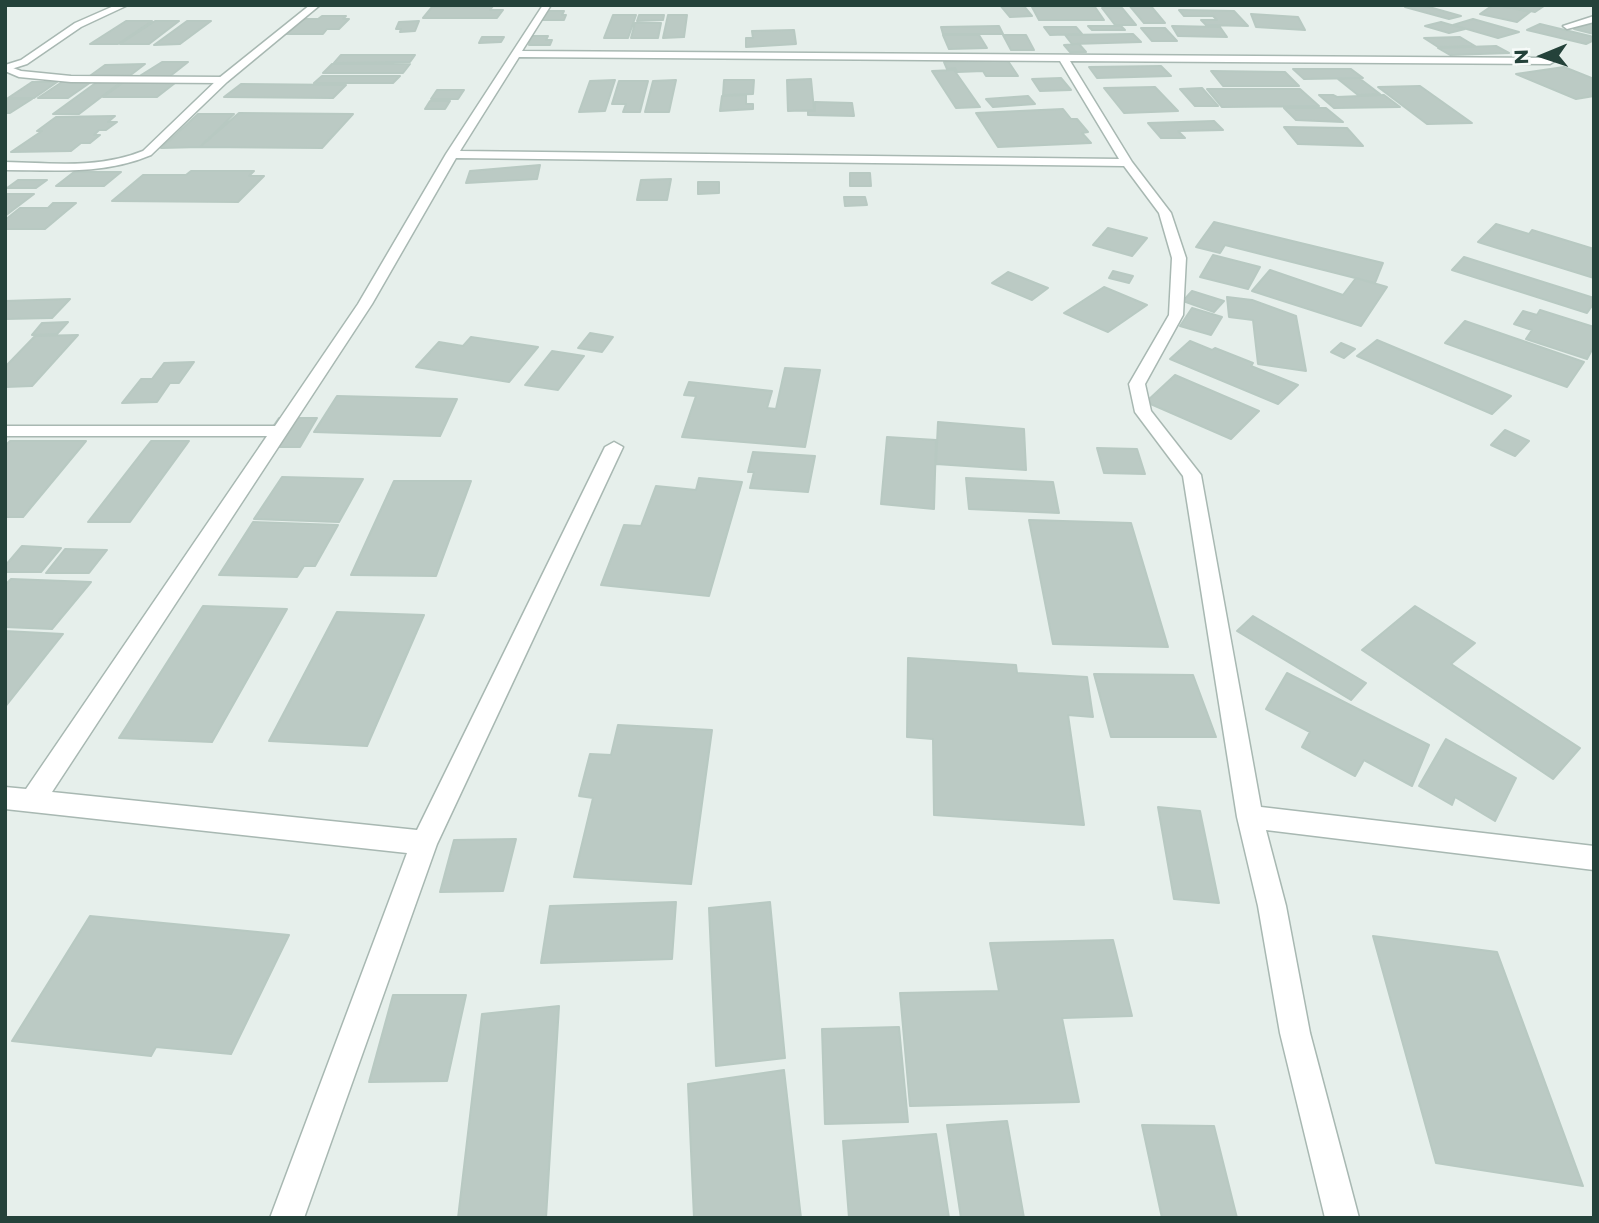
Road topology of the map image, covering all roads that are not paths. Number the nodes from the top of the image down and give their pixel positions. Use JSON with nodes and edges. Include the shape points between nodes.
{"nodes":[{"id":1,"x":124,"y":5,"type":"edge"},
{"id":2,"x":316,"y":5,"type":"edge"},
{"id":3,"x":547,"y":5,"type":"edge"},
{"id":4,"x":1594,"y":19,"type":"edge"},
{"id":5,"x":1567,"y":26,"type":"dead end"},
{"id":6,"x":517,"y":54,"type":"junction"},
{"id":7,"x":1062,"y":56,"type":"junction"},
{"id":8,"x":1550,"y":61,"type":"dead end"},
{"id":9,"x":6,"y":68,"type":"edge"},
{"id":10,"x":223,"y":80,"type":"junction"},
{"id":11,"x":452,"y":154,"type":"junction"},
{"id":12,"x":1127,"y":163,"type":"junction"},
{"id":13,"x":5,"y":166,"type":"edge"},
{"id":14,"x":5,"y":431,"type":"edge"},
{"id":15,"x":282,"y":431,"type":"junction"},
{"id":16,"x":614,"y":447,"type":"dead end"},
{"id":17,"x":5,"y":798,"type":"edge"},
{"id":18,"x":33,"y":800,"type":"junction"},
{"id":19,"x":1250,"y":817,"type":"junction"},
{"id":20,"x":424,"y":843,"type":"junction"},
{"id":21,"x":1594,"y":858,"type":"edge"},
{"id":22,"x":287,"y":1218,"type":"edge"},
{"id":23,"x":1342,"y":1218,"type":"edge"}],
"edges":[{"from":1,"to":9,"type":"street","via":[[78,25],[24,62]]},
{"from":2,"to":10,"type":"street"},
{"from":3,"to":6,"type":"street"},
{"from":4,"to":5,"type":"street"},
{"from":6,"to":7,"type":"street"},
{"from":6,"to":11,"type":"street"},
{"from":7,"to":8,"type":"street"},
{"from":7,"to":12,"type":"street"},
{"from":9,"to":10,"type":"street","via":[[19,74],[71,79]]},
{"from":10,"to":13,"type":"street","via":[[147,153],[131,161]]},
{"from":11,"to":12,"type":"street"},
{"from":11,"to":15,"type":"street","via":[[365,304]]},
{"from":12,"to":19,"type":"street","via":[[1165,213],[1179,258],[1176,315],[1137,384],[1143,412],[1192,475]]},
{"from":14,"to":15,"type":"street"},
{"from":15,"to":18,"type":"street"},
{"from":16,"to":20,"type":"street"},
{"from":17,"to":18,"type":"street"},
{"from":18,"to":20,"type":"street"},
{"from":19,"to":21,"type":"street"},
{"from":19,"to":23,"type":"street","via":[[1295,1033]]},
{"from":20,"to":22,"type":"street"}]}
